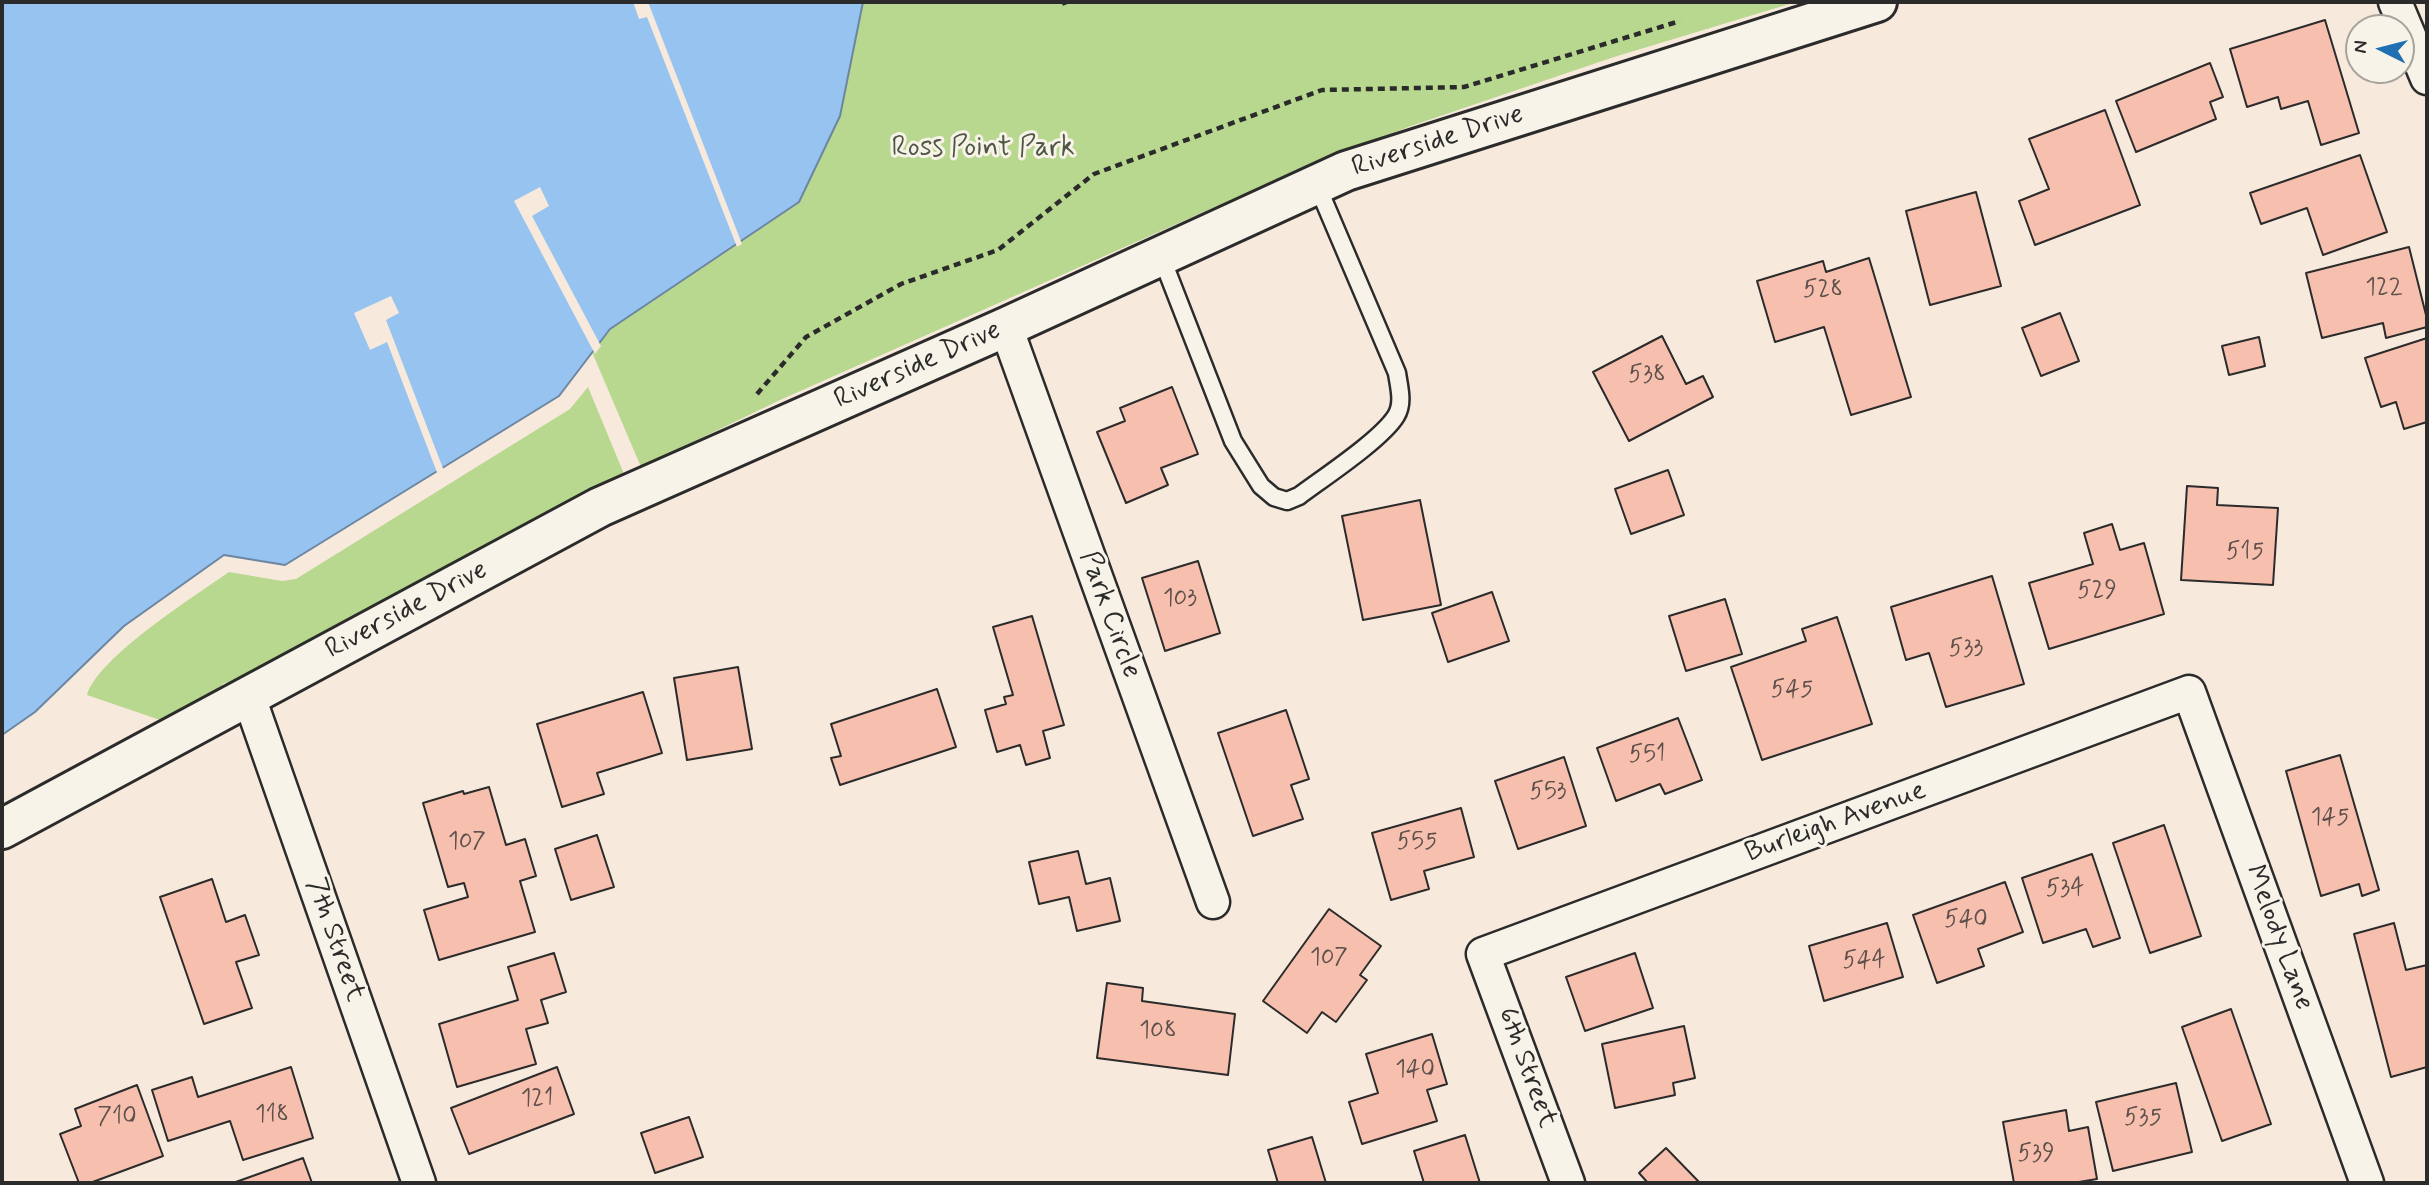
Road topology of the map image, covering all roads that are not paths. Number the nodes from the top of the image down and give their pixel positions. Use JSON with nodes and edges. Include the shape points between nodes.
{"nodes":[{"id":1,"x":1877,"y":2,"type":"edge"},
{"id":2,"x":2395,"y":2,"type":"edge"},
{"id":3,"x":2427,"y":79,"type":"edge"},
{"id":4,"x":1317,"y":184,"type":"junction"},
{"id":5,"x":1161,"y":256,"type":"junction"},
{"id":6,"x":1006,"y":327,"type":"junction"},
{"id":7,"x":2189,"y":692,"type":"joint"},
{"id":8,"x":249,"y":697,"type":"junction"},
{"id":9,"x":2,"y":829,"type":"edge"},
{"id":10,"x":1213,"y":902,"type":"dead end"},
{"id":11,"x":1483,"y":954,"type":"joint"},
{"id":12,"x":419,"y":1183,"type":"edge"},
{"id":13,"x":1568,"y":1183,"type":"edge"},
{"id":14,"x":2367,"y":1183,"type":"edge"}],
"edges":[{"from":1,"to":4,"type":"street","name":"Riverside Drive"},
{"from":2,"to":3,"type":"street"},
{"from":4,"to":5,"type":"street","name":"Riverside Drive"},
{"from":4,"to":5,"type":"lane","via":[[1397,373],[1401,399],[1397,415],[1383,430],[1299,496],[1287,501],[1274,497],[1233,441]]},
{"from":5,"to":6,"type":"street","name":"Riverside Drive"},
{"from":6,"to":8,"type":"street","name":"Riverside Drive","via":[[600,507]]},
{"from":6,"to":10,"type":"street","name":"Park Circle"},
{"from":7,"to":11,"type":"street","name":"Burleigh Avenue"},
{"from":7,"to":14,"type":"street","name":"Melody Lane"},
{"from":8,"to":9,"type":"street","name":"Riverside Drive"},
{"from":8,"to":12,"type":"street","name":"7th Street"},
{"from":11,"to":13,"type":"street","name":"6th Street"}]}
